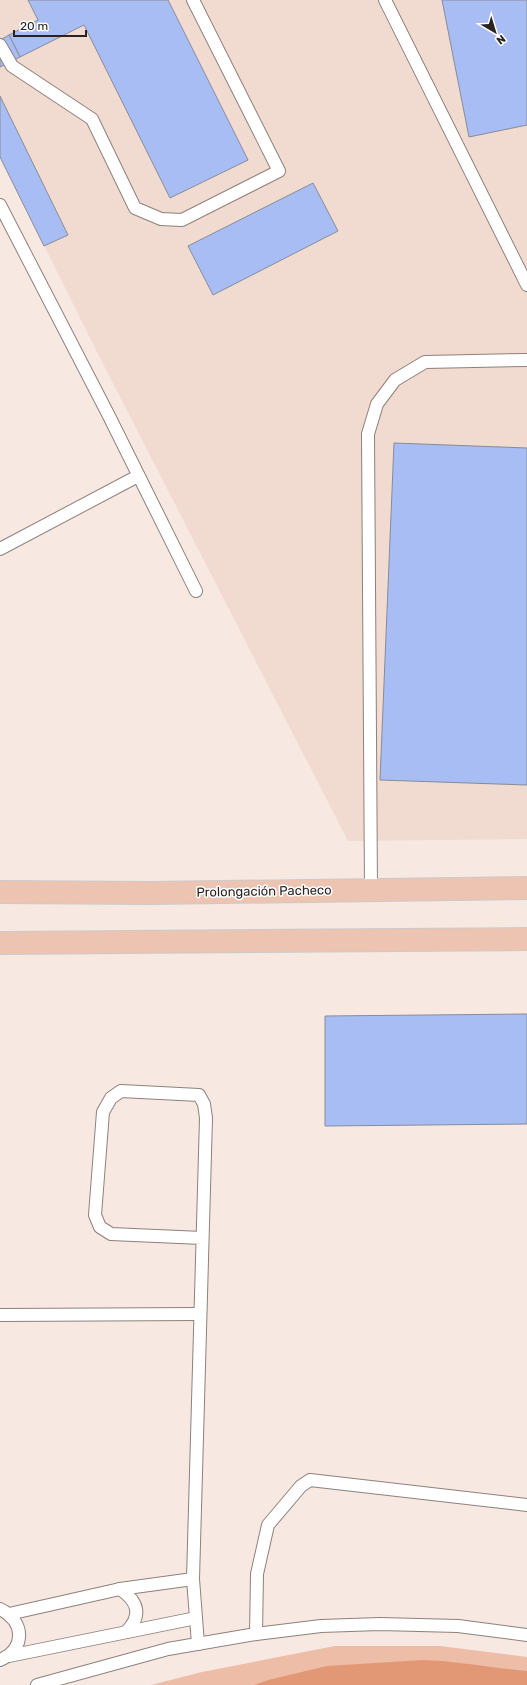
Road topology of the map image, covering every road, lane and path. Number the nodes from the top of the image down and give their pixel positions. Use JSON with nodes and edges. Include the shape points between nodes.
{"nodes":[{"id":1,"x":192,"y":0,"type":"edge"},
{"id":2,"x":385,"y":0,"type":"edge"},
{"id":3,"x":0,"y":45,"type":"edge"},
{"id":4,"x":0,"y":205,"type":"edge"},
{"id":5,"x":527,"y":285,"type":"edge"},
{"id":6,"x":527,"y":360,"type":"edge"},
{"id":7,"x":138,"y":476,"type":"junction"},
{"id":8,"x":0,"y":550,"type":"edge"},
{"id":9,"x":196,"y":591,"type":"dead end"},
{"id":10,"x":527,"y":888,"type":"edge"},
{"id":11,"x":371,"y":889,"type":"junction"},
{"id":12,"x":0,"y":892,"type":"edge"},
{"id":13,"x":527,"y":939,"type":"edge"},
{"id":14,"x":0,"y":943,"type":"edge"},
{"id":15,"x":202,"y":1238,"type":"junction"},
{"id":16,"x":200,"y":1314,"type":"junction"},
{"id":17,"x":0,"y":1315,"type":"edge"},
{"id":18,"x":527,"y":1505,"type":"edge"},
{"id":19,"x":193,"y":1579,"type":"junction"},
{"id":20,"x":120,"y":1589,"type":"junction"},
{"id":21,"x":4,"y":1611,"type":"edge"},
{"id":22,"x":196,"y":1618,"type":"junction"},
{"id":23,"x":126,"y":1632,"type":"junction"},
{"id":24,"x":256,"y":1634,"type":"junction"},
{"id":25,"x":527,"y":1635,"type":"edge"},
{"id":26,"x":198,"y":1644,"type":"junction"},
{"id":27,"x":4,"y":1658,"type":"edge"},
{"id":28,"x":37,"y":1685,"type":"edge"}],
"edges":[{"from":1,"to":3,"type":"lane","via":[[279,171],[182,220],[161,219],[135,208],[92,119],[12,66]]},
{"from":2,"to":5,"type":"lane"},
{"from":4,"to":7,"type":"lane"},
{"from":6,"to":11,"type":"lane","via":[[425,362],[395,380],[377,404],[368,434]]},
{"from":7,"to":8,"type":"lane"},
{"from":7,"to":9,"type":"lane"},
{"from":10,"to":11,"type":"main road","name":"Prolongación Pacheco"},
{"from":11,"to":12,"type":"main road","name":"Prolongación Pacheco","via":[[151,893]]},
{"from":13,"to":14,"type":"main road"},
{"from":15,"to":15,"type":"lane","via":[[206,1118],[204,1104],[199,1095],[121,1091],[111,1098],[103,1112],[95,1215],[100,1228],[111,1234]]},
{"from":15,"to":16,"type":"lane"},
{"from":16,"to":17,"type":"lane"},
{"from":16,"to":19,"type":"lane"},
{"from":18,"to":24,"type":"lane","via":[[310,1480],[301,1486],[268,1525],[257,1574]]},
{"from":19,"to":20,"type":"lane"},
{"from":19,"to":22,"type":"lane"},
{"from":20,"to":21,"type":"lane"},
{"from":20,"to":23,"type":"lane","via":[[130,1595],[137,1615],[134,1624]]},
{"from":21,"to":27,"type":"lane","via":[[17,1623],[19,1635],[17,1647]]},
{"from":22,"to":23,"type":"lane"},
{"from":22,"to":26,"type":"lane"},
{"from":23,"to":27,"type":"lane"},
{"from":24,"to":25,"type":"lane","via":[[322,1626],[380,1624],[458,1626]]},
{"from":24,"to":26,"type":"lane"},
{"from":26,"to":28,"type":"lane","via":[[168,1649]]}]}
